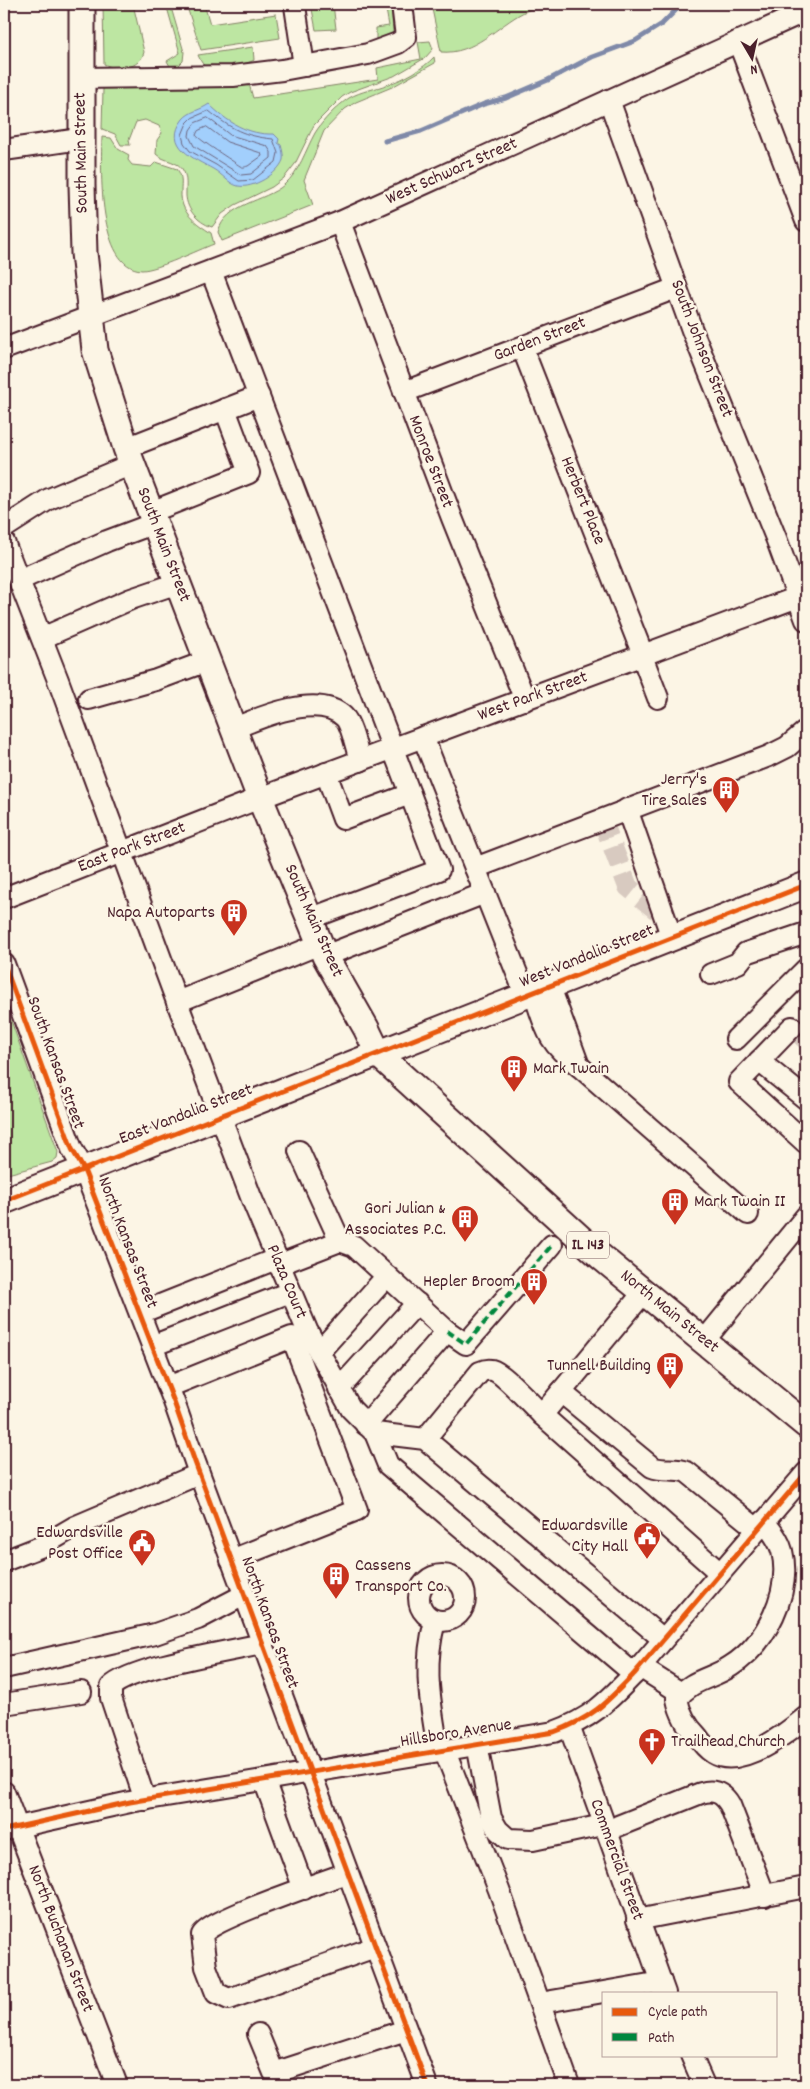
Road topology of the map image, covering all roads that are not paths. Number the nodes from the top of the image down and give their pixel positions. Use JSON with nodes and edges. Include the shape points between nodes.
{"nodes":[{"id":1,"x":82,"y":4,"type":"edge"},
{"id":2,"x":402,"y":4,"type":"edge"},
{"id":3,"x":300,"y":5,"type":"edge"},
{"id":4,"x":806,"y":11,"type":"edge"},
{"id":5,"x":738,"y":41,"type":"junction"},
{"id":6,"x":310,"y":64,"type":"junction"},
{"id":7,"x":81,"y":78,"type":"junction"},
{"id":8,"x":609,"y":100,"type":"junction"},
{"id":9,"x":80,"y":139,"type":"junction"},
{"id":10,"x":4,"y":150,"type":"edge"},
{"id":11,"x":806,"y":221,"type":"edge"},
{"id":12,"x":340,"y":222,"type":"junction"},
{"id":13,"x":211,"y":271,"type":"junction"},
{"id":14,"x":676,"y":288,"type":"junction"},
{"id":15,"x":90,"y":315,"type":"junction"},
{"id":16,"x":8,"y":341,"type":"edge"},
{"id":17,"x":522,"y":347,"type":"junction"},
{"id":18,"x":404,"y":392,"type":"junction"},
{"id":19,"x":259,"y":396,"type":"junction"},
{"id":20,"x":225,"y":409,"type":"junction"},
{"id":21,"x":129,"y":456,"type":"junction"},
{"id":22,"x":154,"y":518,"type":"junction"},
{"id":23,"x":4,"y":528,"type":"edge"},
{"id":24,"x":4,"y":542,"type":"edge"},
{"id":25,"x":19,"y":580,"type":"junction"},
{"id":26,"x":178,"y":583,"type":"junction"},
{"id":27,"x":802,"y":596,"type":"edge"},
{"id":28,"x":806,"y":620,"type":"edge"},
{"id":29,"x":42,"y":638,"type":"junction"},
{"id":30,"x":645,"y":654,"type":"junction"},
{"id":31,"x":207,"y":661,"type":"junction"},
{"id":32,"x":662,"y":697,"type":"dead end"},
{"id":33,"x":89,"y":699,"type":"dead end"},
{"id":34,"x":525,"y":700,"type":"junction"},
{"id":35,"x":233,"y":729,"type":"junction"},
{"id":36,"x":806,"y":731,"type":"edge"},
{"id":37,"x":423,"y":737,"type":"junction"},
{"id":38,"x":393,"y":748,"type":"junction"},
{"id":39,"x":360,"y":761,"type":"junction"},
{"id":40,"x":326,"y":773,"type":"junction"},
{"id":41,"x":410,"y":794,"type":"junction"},
{"id":42,"x":260,"y":798,"type":"junction"},
{"id":43,"x":627,"y":809,"type":"junction"},
{"id":44,"x":121,"y":852,"type":"junction"},
{"id":45,"x":475,"y":868,"type":"junction"},
{"id":46,"x":806,"y":886,"type":"edge"},
{"id":47,"x":485,"y":893,"type":"junction"},
{"id":48,"x":4,"y":898,"type":"edge"},
{"id":49,"x":309,"y":919,"type":"junction"},
{"id":50,"x":806,"y":932,"type":"edge"},
{"id":51,"x":672,"y":938,"type":"junction"},
{"id":52,"x":323,"y":950,"type":"junction"},
{"id":53,"x":4,"y":964,"type":"edge"},
{"id":54,"x":806,"y":969,"type":"edge"},
{"id":55,"x":710,"y":974,"type":"dead end"},
{"id":56,"x":536,"y":992,"type":"junction"},
{"id":57,"x":177,"y":1002,"type":"junction"},
{"id":58,"x":792,"y":1027,"type":"dead end"},
{"id":59,"x":736,"y":1039,"type":"dead end"},
{"id":60,"x":379,"y":1055,"type":"junction"},
{"id":61,"x":759,"y":1061,"type":"junction"},
{"id":62,"x":806,"y":1100,"type":"edge"},
{"id":63,"x":220,"y":1117,"type":"junction"},
{"id":64,"x":806,"y":1143,"type":"edge"},
{"id":65,"x":299,"y":1150,"type":"dead end"},
{"id":66,"x":84,"y":1170,"type":"junction"},
{"id":67,"x":4,"y":1201,"type":"edge"},
{"id":68,"x":748,"y":1214,"type":"dead end"},
{"id":69,"x":806,"y":1216,"type":"edge"},
{"id":70,"x":340,"y":1241,"type":"junction"},
{"id":71,"x":552,"y":1245,"type":"dead end"},
{"id":72,"x":277,"y":1262,"type":"junction"},
{"id":73,"x":387,"y":1276,"type":"junction"},
{"id":74,"x":290,"y":1292,"type":"junction"},
{"id":75,"x":644,"y":1292,"type":"junction"},
{"id":76,"x":417,"y":1303,"type":"junction"},
{"id":77,"x":140,"y":1313,"type":"junction"},
{"id":78,"x":447,"y":1331,"type":"junction"},
{"id":79,"x":299,"y":1334,"type":"junction"},
{"id":80,"x":704,"y":1341,"type":"junction"},
{"id":81,"x":152,"y":1346,"type":"junction"},
{"id":82,"x":319,"y":1352,"type":"junction"},
{"id":83,"x":168,"y":1387,"type":"junction"},
{"id":84,"x":339,"y":1389,"type":"junction"},
{"id":85,"x":561,"y":1392,"type":"junction"},
{"id":86,"x":542,"y":1415,"type":"junction"},
{"id":87,"x":806,"y":1425,"type":"edge"},
{"id":88,"x":371,"y":1429,"type":"junction"},
{"id":89,"x":425,"y":1439,"type":"junction"},
{"id":90,"x":806,"y":1473,"type":"edge"},
{"id":91,"x":199,"y":1474,"type":"junction"},
{"id":92,"x":761,"y":1525,"type":"junction"},
{"id":93,"x":231,"y":1560,"type":"junction"},
{"id":94,"x":4,"y":1561,"type":"edge"},
{"id":95,"x":720,"y":1573,"type":"junction"},
{"id":96,"x":244,"y":1595,"type":"junction"},
{"id":97,"x":435,"y":1621,"type":"dead end"},
{"id":98,"x":663,"y":1639,"type":"junction"},
{"id":99,"x":262,"y":1644,"type":"junction"},
{"id":100,"x":4,"y":1668,"type":"edge"},
{"id":101,"x":637,"y":1670,"type":"junction"},
{"id":102,"x":81,"y":1692,"type":"dead end"},
{"id":103,"x":682,"y":1693,"type":"junction"},
{"id":104,"x":4,"y":1704,"type":"edge"},
{"id":105,"x":806,"y":1717,"type":"edge"},
{"id":106,"x":569,"y":1726,"type":"junction"},
{"id":107,"x":477,"y":1744,"type":"junction"},
{"id":108,"x":441,"y":1750,"type":"junction"},
{"id":109,"x":310,"y":1772,"type":"junction"},
{"id":110,"x":264,"y":1780,"type":"junction"},
{"id":111,"x":4,"y":1792,"type":"edge"},
{"id":112,"x":145,"y":1800,"type":"junction"},
{"id":113,"x":611,"y":1826,"type":"junction"},
{"id":114,"x":10,"y":1828,"type":"edge"},
{"id":115,"x":348,"y":1873,"type":"junction"},
{"id":116,"x":806,"y":1887,"type":"edge"},
{"id":117,"x":304,"y":1889,"type":"junction"},
{"id":118,"x":765,"y":1896,"type":"junction"},
{"id":119,"x":637,"y":1920,"type":"junction"},
{"id":120,"x":375,"y":1946,"type":"junction"},
{"id":121,"x":663,"y":1988,"type":"edge"},
{"id":122,"x":630,"y":1992,"type":"edge"},
{"id":123,"x":602,"y":1995,"type":"edge"},
{"id":124,"x":540,"y":2003,"type":"junction"},
{"id":125,"x":406,"y":2030,"type":"junction"},
{"id":126,"x":258,"y":2034,"type":"dead end"},
{"id":127,"x":691,"y":2056,"type":"edge"},
{"id":128,"x":117,"y":2085,"type":"edge"},
{"id":129,"x":427,"y":2085,"type":"edge"},
{"id":130,"x":569,"y":2085,"type":"edge"},
{"id":131,"x":703,"y":2085,"type":"edge"}],
"edges":[{"from":1,"to":7,"type":"main road","name":"South Main Street"},
{"from":2,"to":6,"type":"street","via":[[406,37],[398,43],[368,54]]},
{"from":3,"to":6,"type":"street"},
{"from":4,"to":5,"type":"street","name":"West Schwarz Street"},
{"from":5,"to":8,"type":"street","name":"West Schwarz Street"},
{"from":5,"to":11,"type":"street"},
{"from":6,"to":7,"type":"street","via":[[233,76]]},
{"from":7,"to":9,"type":"main road","name":"South Main Street"},
{"from":8,"to":12,"type":"street","name":"West Schwarz Street"},
{"from":8,"to":14,"type":"street","name":"South Johnson Street"},
{"from":9,"to":10,"type":"street"},
{"from":9,"to":15,"type":"main road","name":"South Main Street"},
{"from":12,"to":13,"type":"street","name":"West Schwarz Street"},
{"from":12,"to":18,"type":"street","name":"Monroe Street"},
{"from":13,"to":15,"type":"street","name":"West Schwarz Street"},
{"from":13,"to":19,"type":"street"},
{"from":14,"to":17,"type":"street","name":"Garden Street"},
{"from":14,"to":27,"type":"street","name":"South Johnson Street"},
{"from":15,"to":16,"type":"street","name":"West Schwarz Street"},
{"from":15,"to":21,"type":"main road","name":"South Main Street","via":[[95,350]]},
{"from":17,"to":18,"type":"street","name":"Garden Street"},
{"from":17,"to":30,"type":"street","name":"Herbert Place"},
{"from":18,"to":34,"type":"street","name":"Monroe Street"},
{"from":19,"to":20,"type":"street"},
{"from":19,"to":38,"type":"street"},
{"from":20,"to":21,"type":"street"},
{"from":20,"to":22,"type":"street","via":[[249,473]]},
{"from":21,"to":22,"type":"main road","name":"South Main Street"},
{"from":21,"to":23,"type":"street","via":[[49,499]]},
{"from":22,"to":25,"type":"street"},
{"from":22,"to":26,"type":"main road","name":"South Main Street"},
{"from":24,"to":25,"type":"street","name":"Plaza Court"},
{"from":25,"to":29,"type":"street","name":"Plaza Court"},
{"from":26,"to":29,"type":"street"},
{"from":26,"to":31,"type":"main road","name":"South Main Street"},
{"from":27,"to":28,"type":"street","name":"South Johnson Street"},
{"from":27,"to":30,"type":"street","name":"West Park Street"},
{"from":29,"to":44,"type":"street","name":"Plaza Court"},
{"from":30,"to":32,"type":"street","name":"Herbert Place"},
{"from":30,"to":34,"type":"street","name":"West Park Street"},
{"from":31,"to":33,"type":"street"},
{"from":31,"to":35,"type":"main road","name":"South Main Street"},
{"from":34,"to":37,"type":"street","name":"West Park Street"},
{"from":35,"to":39,"type":"street","via":[[283,711],[316,705],[332,709],[345,718]]},
{"from":35,"to":42,"type":"main road","name":"South Main Street"},
{"from":36,"to":43,"type":"street","via":[[788,747]]},
{"from":37,"to":38,"type":"street","name":"West Park Street"},
{"from":37,"to":45,"type":"street"},
{"from":38,"to":39,"type":"street","name":"West Park Street"},
{"from":38,"to":41,"type":"street"},
{"from":39,"to":40,"type":"street","name":"West Park Street"},
{"from":40,"to":41,"type":"street","via":[[344,819]]},
{"from":40,"to":42,"type":"street","name":"West Park Street"},
{"from":41,"to":49,"type":"street","via":[[439,870]]},
{"from":42,"to":44,"type":"street","name":"East Park Street"},
{"from":42,"to":49,"type":"main road","name":"South Main Street"},
{"from":43,"to":45,"type":"street"},
{"from":43,"to":51,"type":"street"},
{"from":44,"to":48,"type":"street","name":"East Park Street"},
{"from":44,"to":57,"type":"street","name":"Plaza Court"},
{"from":45,"to":47,"type":"street"},
{"from":46,"to":51,"type":"main road","name":"West Vandalia Street"},
{"from":47,"to":52,"type":"street"},
{"from":47,"to":56,"type":"street"},
{"from":49,"to":52,"type":"main road","name":"South Main Street"},
{"from":50,"to":55,"type":"street","via":[[746,954],[738,963]]},
{"from":51,"to":56,"type":"main road","name":"West Vandalia Street"},
{"from":52,"to":57,"type":"street"},
{"from":52,"to":60,"type":"main road","name":"South Main Street"},
{"from":53,"to":66,"type":"street","name":"South Kansas Street","via":[[72,1148]]},
{"from":54,"to":59,"type":"street"},
{"from":56,"to":60,"type":"main road","name":"West Vandalia Street"},
{"from":56,"to":68,"type":"street","via":[[549,1035],[558,1050]]},
{"from":57,"to":63,"type":"street","name":"Plaza Court"},
{"from":58,"to":61,"type":"street"},
{"from":60,"to":63,"type":"main road","name":"East Vandalia Street"},
{"from":60,"to":75,"type":"main road","name":"North Main Street","number":"IL 143","via":[[594,1251]]},
{"from":61,"to":62,"type":"street"},
{"from":61,"to":64,"type":"street","via":[[739,1082]]},
{"from":63,"to":66,"type":"main road","name":"East Vandalia Street"},
{"from":63,"to":72,"type":"street","name":"Plaza Court"},
{"from":65,"to":70,"type":"street"},
{"from":66,"to":67,"type":"main road","name":"East Vandalia Street"},
{"from":66,"to":77,"type":"street","name":"North Kansas Street"},
{"from":69,"to":80,"type":"street"},
{"from":70,"to":72,"type":"street"},
{"from":70,"to":73,"type":"street","via":[[354,1246]]},
{"from":71,"to":78,"type":"street","via":[[466,1344]]},
{"from":72,"to":74,"type":"street","name":"Plaza Court"},
{"from":72,"to":77,"type":"street"},
{"from":73,"to":76,"type":"street"},
{"from":73,"to":82,"type":"street"},
{"from":74,"to":79,"type":"street","name":"Plaza Court"},
{"from":74,"to":81,"type":"street"},
{"from":75,"to":80,"type":"main road","name":"North Main Street","number":"IL 143"},
{"from":75,"to":85,"type":"street"},
{"from":76,"to":78,"type":"street"},
{"from":76,"to":84,"type":"street"},
{"from":77,"to":81,"type":"street","name":"North Kansas Street"},
{"from":78,"to":88,"type":"street"},
{"from":79,"to":82,"type":"street","name":"Plaza Court"},
{"from":79,"to":83,"type":"street"},
{"from":79,"to":93,"type":"street","via":[[357,1510]]},
{"from":80,"to":87,"type":"main road","name":"North Main Street","number":"IL 143"},
{"from":81,"to":83,"type":"street","name":"North Kansas Street"},
{"from":82,"to":84,"type":"street","name":"Plaza Court"},
{"from":83,"to":91,"type":"street","name":"North Kansas Street"},
{"from":84,"to":88,"type":"street","name":"Plaza Court","via":[[351,1409]]},
{"from":85,"to":86,"type":"street"},
{"from":85,"to":92,"type":"street","via":[[652,1467],[687,1472]]},
{"from":86,"to":89,"type":"street","via":[[494,1370],[487,1369],[480,1372]]},
{"from":86,"to":95,"type":"street"},
{"from":88,"to":89,"type":"street"},
{"from":88,"to":101,"type":"street","name":"Plaza Court","via":[[388,1465]]},
{"from":89,"to":98,"type":"street"},
{"from":90,"to":92,"type":"street","name":"Hillsboro Avenue"},
{"from":91,"to":93,"type":"street","name":"North Kansas Street"},
{"from":91,"to":94,"type":"street","via":[[74,1527],[40,1547]]},
{"from":92,"to":95,"type":"street","name":"Hillsboro Avenue"},
{"from":92,"to":103,"type":"street","via":[[776,1537],[782,1551],[783,1578],[777,1606],[762,1637],[748,1654],[730,1667],[692,1683]]},
{"from":93,"to":96,"type":"street","name":"North Kansas Street"},
{"from":95,"to":98,"type":"street","name":"Hillsboro Avenue"},
{"from":96,"to":99,"type":"street","name":"North Kansas Street"},
{"from":96,"to":100,"type":"street","via":[[198,1619],[155,1634]]},
{"from":97,"to":108,"type":"street","via":[[428,1646],[427,1675]]},
{"from":98,"to":101,"type":"street","name":"Hillsboro Avenue"},
{"from":99,"to":109,"type":"street","name":"North Kansas Street"},
{"from":99,"to":112,"type":"street","via":[[137,1672],[111,1686],[111,1698]]},
{"from":101,"to":103,"type":"street","name":"Plaza Court"},
{"from":101,"to":106,"type":"street","name":"Hillsboro Avenue","via":[[612,1698],[578,1724]]},
{"from":102,"to":104,"type":"street"},
{"from":103,"to":105,"type":"street","via":[[677,1699],[680,1714],[714,1754],[730,1756],[758,1750],[784,1736]]},
{"from":106,"to":107,"type":"street","name":"Hillsboro Avenue","via":[[554,1732]]},
{"from":106,"to":113,"type":"street","name":"Commercial Street"},
{"from":107,"to":108,"type":"street","name":"Hillsboro Avenue"},
{"from":107,"to":113,"type":"street","via":[[491,1818],[508,1840],[533,1840]]},
{"from":108,"to":109,"type":"street","name":"Hillsboro Avenue"},
{"from":108,"to":124,"type":"street","via":[[499,1890]]},
{"from":109,"to":110,"type":"street","name":"Hillsboro Avenue"},
{"from":109,"to":115,"type":"street","name":"North Kansas Street"},
{"from":110,"to":112,"type":"street","name":"Hillsboro Avenue"},
{"from":110,"to":117,"type":"street"},
{"from":111,"to":114,"type":"street","name":"North Buchanan Street"},
{"from":112,"to":114,"type":"street","name":"Hillsboro Avenue"},
{"from":113,"to":118,"type":"street","via":[[711,1790],[721,1793],[730,1805]]},
{"from":113,"to":119,"type":"street","name":"Commercial Street"},
{"from":114,"to":128,"type":"street","name":"North Buchanan Street"},
{"from":115,"to":117,"type":"street"},
{"from":115,"to":120,"type":"street","name":"North Kansas Street"},
{"from":116,"to":118,"type":"street"},
{"from":117,"to":120,"type":"street","via":[[231,1916],[203,1932],[206,1967],[216,1992],[229,1999]]},
{"from":118,"to":119,"type":"street"},
{"from":119,"to":121,"type":"street","name":"Commercial Street"},
{"from":120,"to":125,"type":"street","name":"North Kansas Street"},
{"from":121,"to":122,"type":"street"},
{"from":123,"to":124,"type":"street"},
{"from":124,"to":130,"type":"street"},
{"from":125,"to":126,"type":"street","via":[[274,2073]]},
{"from":125,"to":129,"type":"street","name":"North Kansas Street"},
{"from":127,"to":131,"type":"street"}]}
